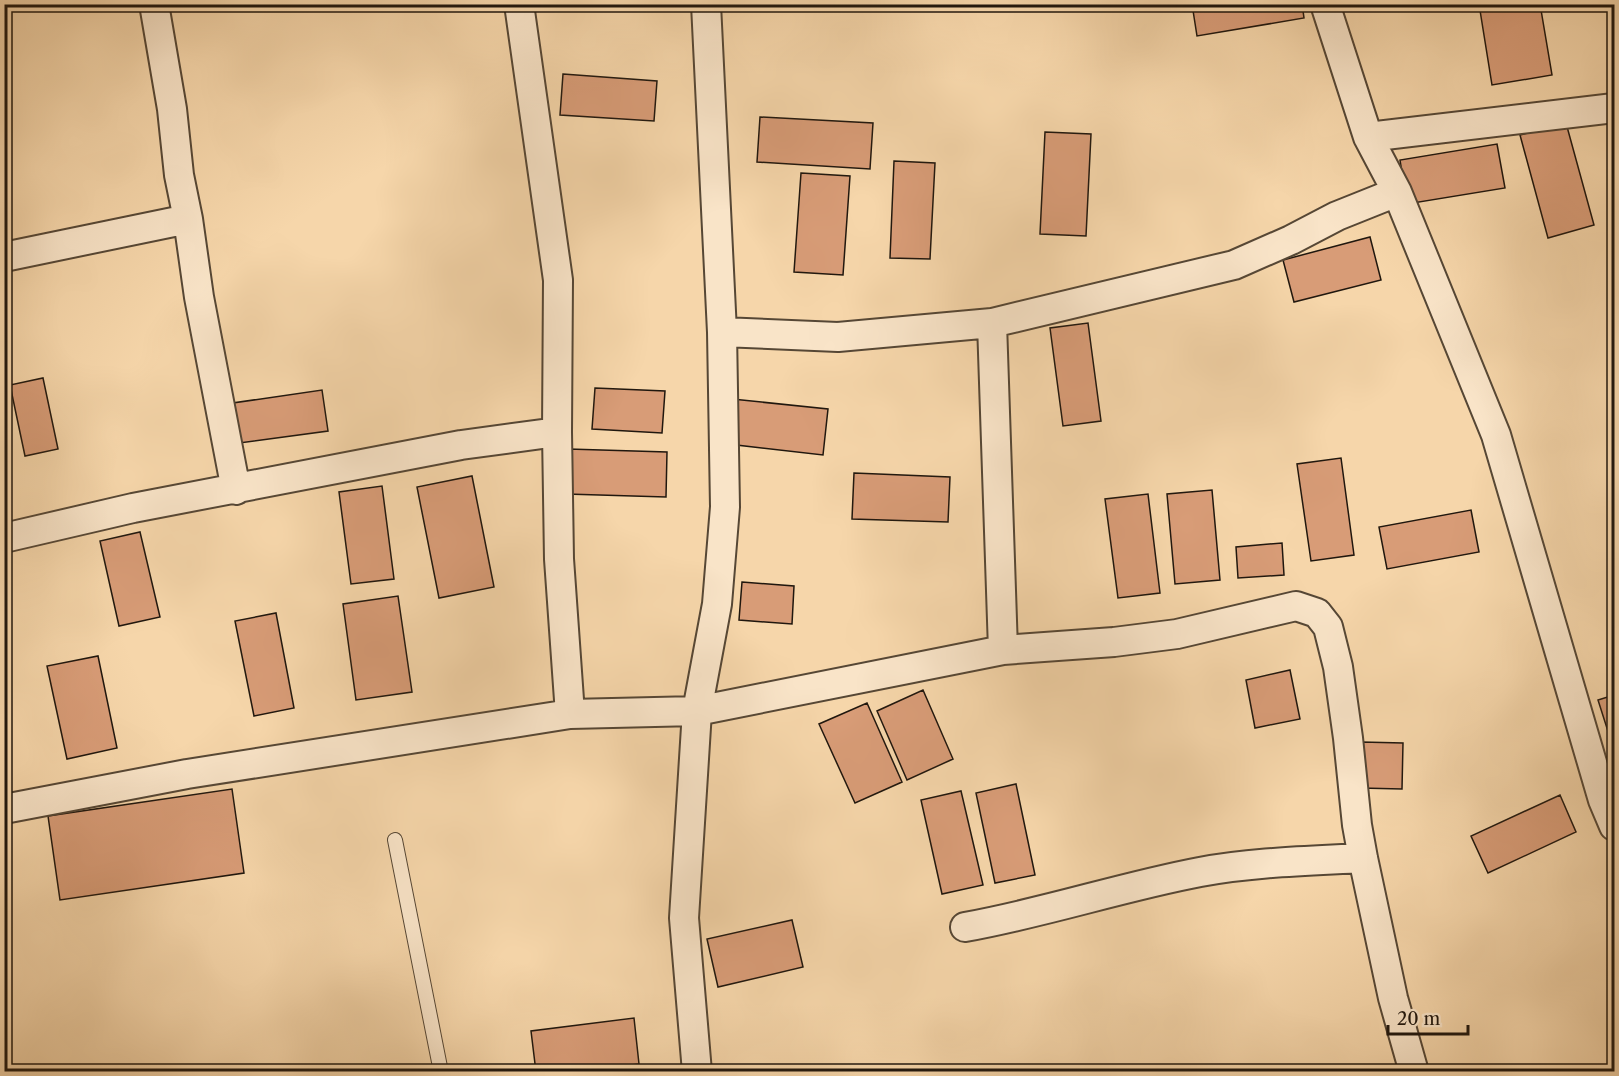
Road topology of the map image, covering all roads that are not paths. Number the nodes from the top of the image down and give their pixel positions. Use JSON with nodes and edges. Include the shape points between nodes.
{"nodes":[{"id":1,"x":154,"y":4,"type":"edge"},
{"id":2,"x":519,"y":4,"type":"edge"},
{"id":3,"x":706,"y":4,"type":"edge"},
{"id":4,"x":1325,"y":4,"type":"edge"},
{"id":5,"x":1614,"y":108,"type":"edge"},
{"id":6,"x":1368,"y":137,"type":"junction"},
{"id":7,"x":1396,"y":192,"type":"junction"},
{"id":8,"x":188,"y":219,"type":"junction"},
{"id":9,"x":4,"y":257,"type":"edge"},
{"id":10,"x":992,"y":322,"type":"junction"},
{"id":11,"x":722,"y":332,"type":"junction"},
{"id":12,"x":557,"y":432,"type":"junction"},
{"id":13,"x":236,"y":490,"type":"junction"},
{"id":14,"x":4,"y":538,"type":"edge"},
{"id":15,"x":1004,"y":650,"type":"junction"},
{"id":16,"x":697,"y":711,"type":"junction"},
{"id":17,"x":570,"y":714,"type":"junction"},
{"id":18,"x":4,"y":809,"type":"edge"},
{"id":19,"x":1614,"y":826,"type":"edge"},
{"id":20,"x":395,"y":840,"type":"dead end"},
{"id":21,"x":1363,"y":858,"type":"junction"},
{"id":22,"x":965,"y":927,"type":"dead end"},
{"id":23,"x":441,"y":1071,"type":"edge"},
{"id":24,"x":697,"y":1071,"type":"edge"},
{"id":25,"x":1414,"y":1071,"type":"edge"}],
"edges":[{"from":1,"to":8,"type":"street"},
{"from":2,"to":12,"type":"street","via":[[558,280]]},
{"from":3,"to":11,"type":"street"},
{"from":4,"to":6,"type":"street"},
{"from":5,"to":6,"type":"street"},
{"from":6,"to":7,"type":"street"},
{"from":7,"to":10,"type":"street","via":[[1234,265]]},
{"from":7,"to":19,"type":"street","via":[[1496,435],[1603,800]]},
{"from":8,"to":9,"type":"street"},
{"from":8,"to":13,"type":"street"},
{"from":10,"to":11,"type":"street","via":[[838,337]]},
{"from":10,"to":15,"type":"street"},
{"from":11,"to":16,"type":"street","via":[[725,507],[717,604]]},
{"from":12,"to":13,"type":"street","via":[[461,445]]},
{"from":12,"to":17,"type":"street","via":[[559,559]]},
{"from":13,"to":14,"type":"street","via":[[133,508]]},
{"from":15,"to":16,"type":"street"},
{"from":15,"to":21,"type":"street","via":[[1176,634],[1296,606],[1317,613],[1328,627],[1338,668]]},
{"from":16,"to":17,"type":"street"},
{"from":16,"to":24,"type":"street","via":[[684,918]]},
{"from":17,"to":18,"type":"street","via":[[187,774]]},
{"from":20,"to":23,"type":"lane"},
{"from":21,"to":22,"type":"street","via":[[1201,872]]},
{"from":21,"to":25,"type":"street","via":[[1393,998]]}]}
